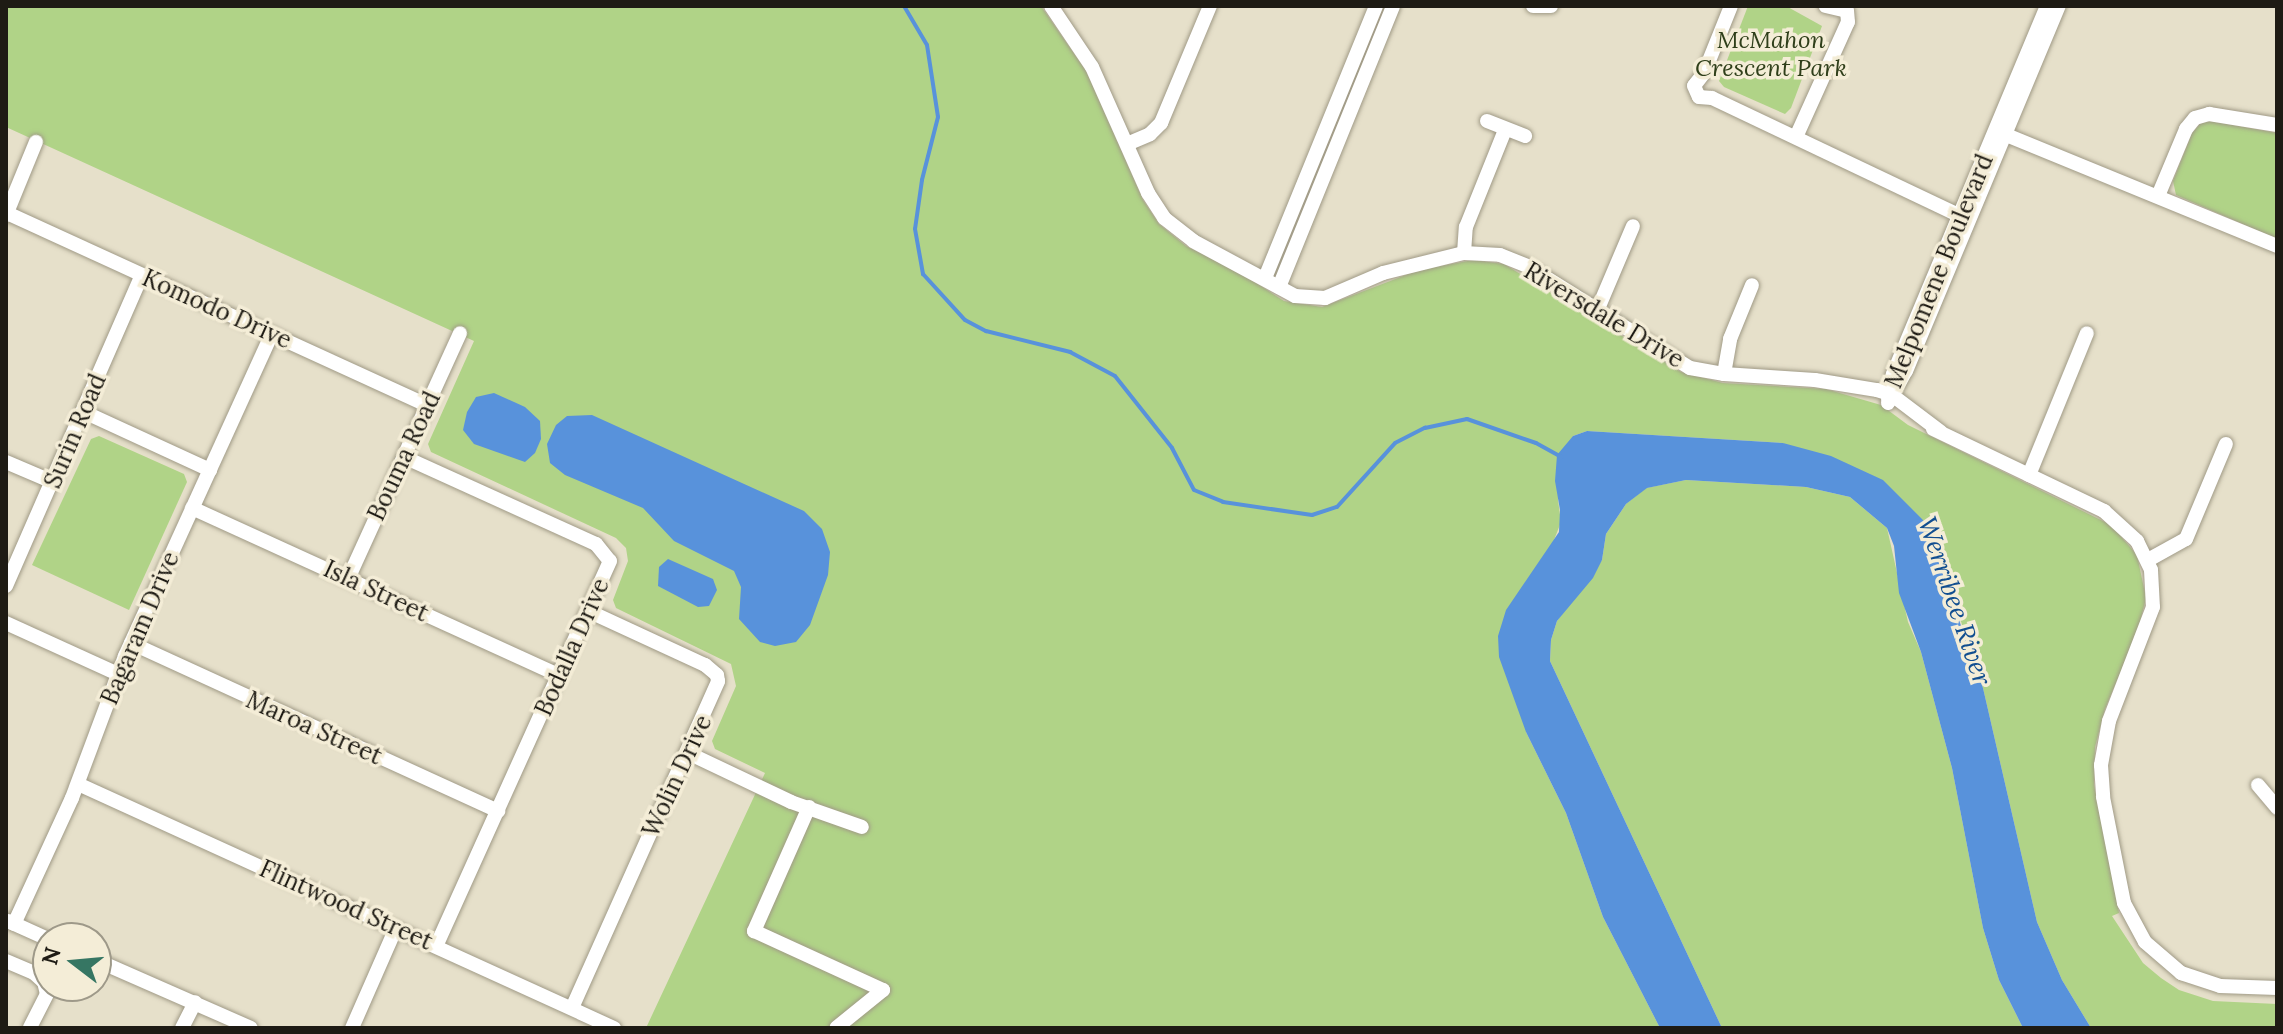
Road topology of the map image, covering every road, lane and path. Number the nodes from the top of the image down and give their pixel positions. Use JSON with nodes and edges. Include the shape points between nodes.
{"nodes":[{"id":1,"x":1051,"y":6,"type":"edge"},
{"id":2,"x":1210,"y":6,"type":"edge"},
{"id":3,"x":1376,"y":6,"type":"edge"},
{"id":4,"x":1393,"y":6,"type":"edge"},
{"id":5,"x":1533,"y":6,"type":"edge"},
{"id":6,"x":1551,"y":6,"type":"edge"},
{"id":7,"x":1731,"y":6,"type":"edge"},
{"id":8,"x":1826,"y":6,"type":"edge"},
{"id":9,"x":2047,"y":6,"type":"edge"},
{"id":10,"x":2059,"y":6,"type":"edge"},
{"id":11,"x":1360,"y":44,"type":"junction"},
{"id":12,"x":1376,"y":50,"type":"junction"},
{"id":13,"x":1487,"y":121,"type":"dead end"},
{"id":14,"x":2277,"y":125,"type":"edge"},
{"id":15,"x":1505,"y":130,"type":"junction"},
{"id":16,"x":2000,"y":132,"type":"junction"},
{"id":17,"x":1525,"y":136,"type":"dead end"},
{"id":18,"x":1796,"y":137,"type":"junction"},
{"id":19,"x":36,"y":142,"type":"dead end"},
{"id":20,"x":1127,"y":144,"type":"junction"},
{"id":21,"x":1307,"y":174,"type":"junction"},
{"id":22,"x":1322,"y":180,"type":"junction"},
{"id":23,"x":2158,"y":196,"type":"junction"},
{"id":24,"x":6,"y":214,"type":"edge"},
{"id":25,"x":1964,"y":218,"type":"junction"},
{"id":26,"x":1633,"y":226,"type":"dead end"},
{"id":27,"x":2277,"y":246,"type":"edge"},
{"id":28,"x":1464,"y":253,"type":"junction"},
{"id":29,"x":142,"y":275,"type":"junction"},
{"id":30,"x":1265,"y":278,"type":"junction"},
{"id":31,"x":1752,"y":285,"type":"dead end"},
{"id":32,"x":1279,"y":287,"type":"junction"},
{"id":33,"x":1597,"y":311,"type":"junction"},
{"id":34,"x":460,"y":333,"type":"dead end"},
{"id":35,"x":2087,"y":333,"type":"dead end"},
{"id":36,"x":272,"y":334,"type":"junction"},
{"id":37,"x":1724,"y":374,"type":"junction"},
{"id":38,"x":1890,"y":398,"type":"junction"},
{"id":39,"x":427,"y":405,"type":"junction"},
{"id":40,"x":84,"y":412,"type":"junction"},
{"id":41,"x":2226,"y":444,"type":"dead end"},
{"id":42,"x":404,"y":457,"type":"junction"},
{"id":43,"x":6,"y":462,"type":"edge"},
{"id":44,"x":210,"y":470,"type":"junction"},
{"id":45,"x":2029,"y":475,"type":"junction"},
{"id":46,"x":53,"y":482,"type":"junction"},
{"id":47,"x":192,"y":508,"type":"junction"},
{"id":48,"x":2148,"y":560,"type":"junction"},
{"id":49,"x":348,"y":579,"type":"junction"},
{"id":50,"x":6,"y":586,"type":"edge"},
{"id":51,"x":588,"y":611,"type":"junction"},
{"id":52,"x":6,"y":623,"type":"edge"},
{"id":53,"x":131,"y":643,"type":"junction"},
{"id":54,"x":118,"y":674,"type":"junction"},
{"id":55,"x":559,"y":675,"type":"junction"},
{"id":56,"x":688,"y":753,"type":"junction"},
{"id":57,"x":78,"y":784,"type":"junction"},
{"id":58,"x":2258,"y":785,"type":"dead end"},
{"id":59,"x":809,"y":807,"type":"junction"},
{"id":60,"x":2277,"y":808,"type":"edge"},
{"id":61,"x":498,"y":811,"type":"junction"},
{"id":62,"x":862,"y":827,"type":"dead end"},
{"id":63,"x":10,"y":922,"type":"edge"},
{"id":64,"x":396,"y":928,"type":"junction"},
{"id":65,"x":32,"y":932,"type":"edge"},
{"id":66,"x":436,"y":946,"type":"junction"},
{"id":67,"x":6,"y":961,"type":"edge"},
{"id":68,"x":112,"y":967,"type":"edge"},
{"id":69,"x":2277,"y":988,"type":"edge"},
{"id":70,"x":195,"y":1002,"type":"junction"},
{"id":71,"x":572,"y":1008,"type":"junction"},
{"id":72,"x":30,"y":1028,"type":"edge"},
{"id":73,"x":182,"y":1028,"type":"edge"},
{"id":74,"x":251,"y":1028,"type":"edge"},
{"id":75,"x":352,"y":1028,"type":"edge"},
{"id":76,"x":614,"y":1028,"type":"edge"},
{"id":77,"x":836,"y":1028,"type":"edge"}],
"edges":[{"from":1,"to":20,"type":"street","name":"Riversdale Drive","via":[[1092,67]]},
{"from":2,"to":20,"type":"street","via":[[1161,123]]},
{"from":3,"to":11,"type":"street"},
{"from":4,"to":12,"type":"street"},
{"from":5,"to":6,"type":"street"},
{"from":7,"to":18,"type":"street","via":[[1695,92]]},
{"from":8,"to":18,"type":"street","via":[[1847,11],[1848,22]]},
{"from":9,"to":16,"type":"street","name":"Melpomene Boulevard"},
{"from":10,"to":16,"type":"street","name":"Melpomene Boulevard"},
{"from":11,"to":12,"type":"street"},
{"from":11,"to":21,"type":"street"},
{"from":12,"to":22,"type":"street"},
{"from":13,"to":15,"type":"street"},
{"from":14,"to":23,"type":"street","via":[[2209,114],[2195,118]]},
{"from":15,"to":17,"type":"street"},
{"from":15,"to":28,"type":"street","via":[[1466,227]]},
{"from":16,"to":23,"type":"street"},
{"from":16,"to":25,"type":"street","name":"Melpomene Boulevard"},
{"from":18,"to":25,"type":"street"},
{"from":19,"to":24,"type":"street"},
{"from":20,"to":30,"type":"street","name":"Riversdale Drive","via":[[1148,193],[1174,228]]},
{"from":21,"to":22,"type":"street"},
{"from":21,"to":30,"type":"street"},
{"from":22,"to":32,"type":"street"},
{"from":23,"to":27,"type":"street"},
{"from":24,"to":29,"type":"street","name":"Komodo Drive"},
{"from":25,"to":38,"type":"street","name":"Melpomene Boulevard","via":[[1893,374]]},
{"from":26,"to":33,"type":"street"},
{"from":28,"to":32,"type":"street","name":"Riversdale Drive","via":[[1383,273],[1325,298],[1302,299]]},
{"from":28,"to":33,"type":"street","name":"Riversdale Drive","via":[[1489,253],[1518,262]]},
{"from":29,"to":36,"type":"street","name":"Komodo Drive"},
{"from":29,"to":40,"type":"street","name":"Surin Road"},
{"from":30,"to":32,"type":"street","name":"Riversdale Drive"},
{"from":31,"to":37,"type":"street","via":[[1730,339]]},
{"from":33,"to":37,"type":"street","name":"Riversdale Drive","via":[[1684,365]]},
{"from":34,"to":39,"type":"street","name":"Bouma Road"},
{"from":35,"to":45,"type":"street"},
{"from":36,"to":39,"type":"street","name":"Komodo Drive"},
{"from":36,"to":44,"type":"street","name":"Bagaram Drive"},
{"from":37,"to":38,"type":"street","name":"Riversdale Drive","via":[[1837,383],[1857,396]]},
{"from":38,"to":45,"type":"street","name":"Riversdale Drive","via":[[1905,418]]},
{"from":39,"to":42,"type":"street","name":"Bouma Road"},
{"from":40,"to":44,"type":"street"},
{"from":40,"to":46,"type":"street","name":"Surin Road"},
{"from":41,"to":48,"type":"street","via":[[2186,539]]},
{"from":42,"to":49,"type":"street","name":"Bouma Road"},
{"from":42,"to":51,"type":"street","name":"Bodalla Drive","via":[[602,547],[609,566]]},
{"from":43,"to":46,"type":"street"},
{"from":44,"to":47,"type":"street","name":"Bagaram Drive"},
{"from":45,"to":48,"type":"street","name":"Riversdale Drive","via":[[2120,523]]},
{"from":46,"to":50,"type":"street","name":"Surin Road"},
{"from":47,"to":49,"type":"street","name":"Isla Street"},
{"from":47,"to":53,"type":"street","name":"Bagaram Drive"},
{"from":48,"to":69,"type":"street","via":[[2153,607],[2109,721],[2101,765],[2124,903],[2145,942],[2181,973],[2220,986]]},
{"from":49,"to":55,"type":"street","name":"Isla Street"},
{"from":51,"to":55,"type":"street","name":"Bodalla Drive"},
{"from":51,"to":56,"type":"street","name":"Wolin Drive","via":[[717,675],[716,692]]},
{"from":52,"to":54,"type":"street"},
{"from":53,"to":54,"type":"street","name":"Bagaram Drive"},
{"from":53,"to":61,"type":"street","name":"Maroa Street"},
{"from":54,"to":57,"type":"street","name":"Bagaram Drive"},
{"from":55,"to":61,"type":"street","name":"Bodalla Drive"},
{"from":56,"to":59,"type":"street"},
{"from":56,"to":71,"type":"street","name":"Wolin Drive"},
{"from":57,"to":63,"type":"street","name":"Bagaram Drive"},
{"from":57,"to":64,"type":"street","name":"Flintwood Street"},
{"from":58,"to":60,"type":"street"},
{"from":59,"to":62,"type":"street"},
{"from":59,"to":77,"type":"street","via":[[754,931],[883,990]]},
{"from":61,"to":66,"type":"street","name":"Bodalla Drive"},
{"from":63,"to":65,"type":"street"},
{"from":64,"to":66,"type":"street","name":"Flintwood Street"},
{"from":64,"to":75,"type":"street"},
{"from":66,"to":71,"type":"street","name":"Flintwood Street"},
{"from":67,"to":72,"type":"street","via":[[44,982],[47,994]]},
{"from":68,"to":70,"type":"street"},
{"from":70,"to":73,"type":"street"},
{"from":70,"to":74,"type":"street"},
{"from":71,"to":76,"type":"street","name":"Flintwood Street"}]}
